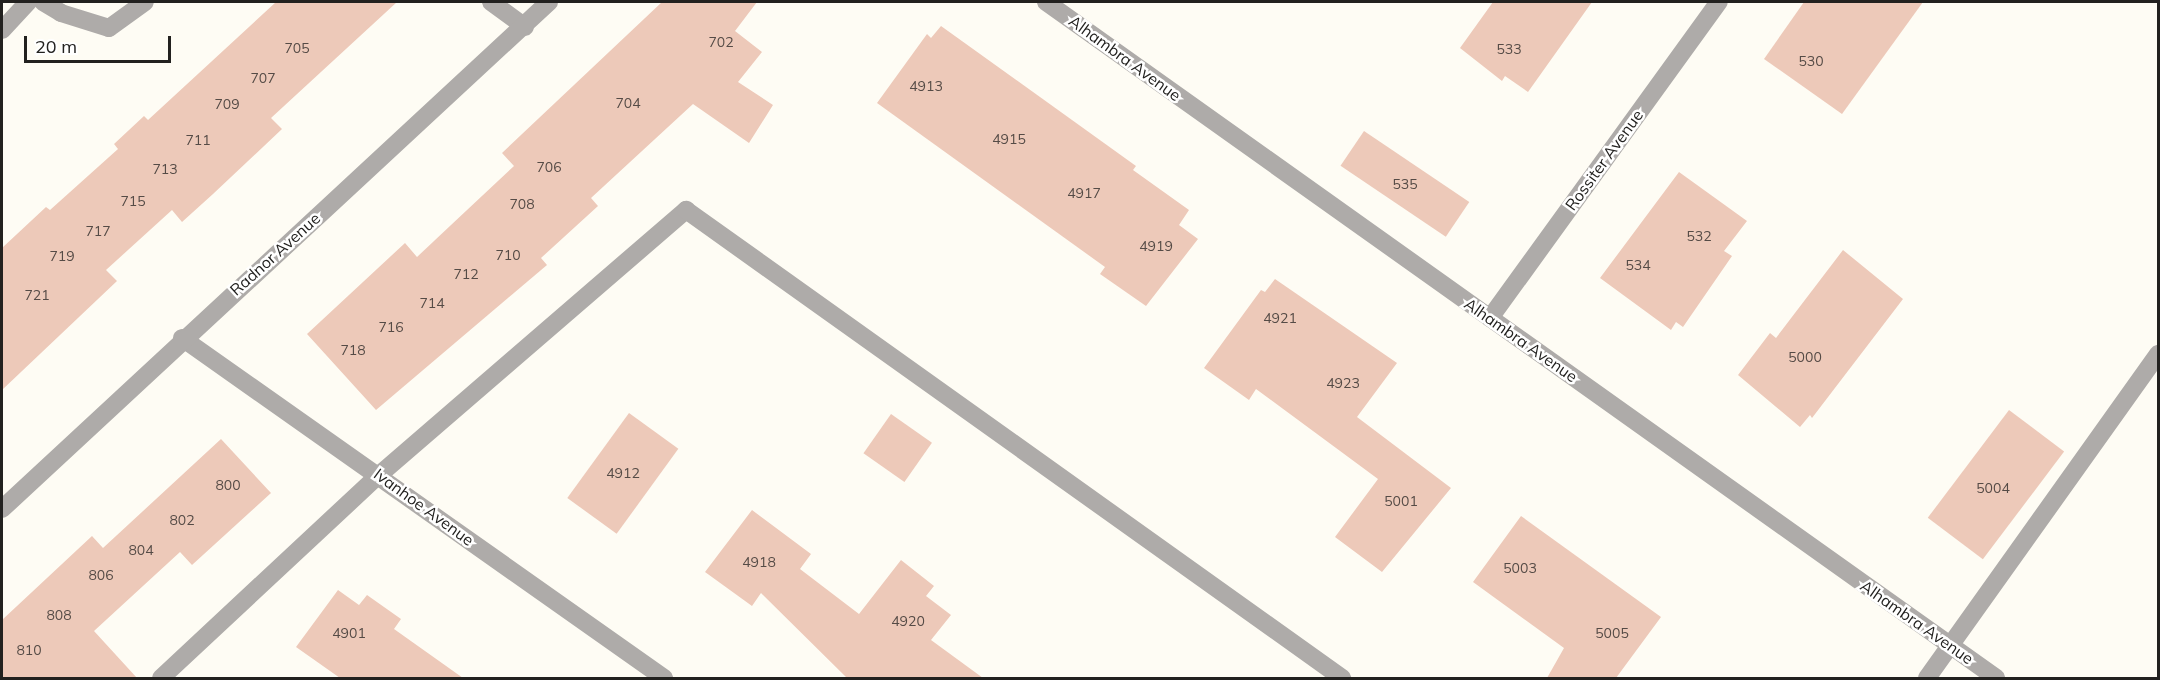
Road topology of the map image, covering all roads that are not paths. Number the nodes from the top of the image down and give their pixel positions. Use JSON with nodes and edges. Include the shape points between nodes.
{"nodes":[{"id":1,"x":28,"y":2,"type":"edge"},
{"id":2,"x":43,"y":2,"type":"edge"},
{"id":3,"x":145,"y":2,"type":"edge"},
{"id":4,"x":491,"y":2,"type":"edge"},
{"id":5,"x":549,"y":2,"type":"edge"},
{"id":6,"x":1046,"y":2,"type":"edge"},
{"id":7,"x":1719,"y":2,"type":"edge"},
{"id":8,"x":525,"y":27,"type":"junction"},
{"id":9,"x":2,"y":30,"type":"edge"},
{"id":10,"x":1490,"y":318,"type":"junction"},
{"id":11,"x":182,"y":338,"type":"junction"},
{"id":12,"x":2158,"y":354,"type":"edge"},
{"id":13,"x":379,"y":475,"type":"junction"},
{"id":14,"x":2,"y":509,"type":"edge"},
{"id":15,"x":1951,"y":646,"type":"junction"},
{"id":16,"x":160,"y":678,"type":"edge"},
{"id":17,"x":664,"y":678,"type":"edge"},
{"id":18,"x":1342,"y":678,"type":"edge"},
{"id":19,"x":1927,"y":678,"type":"edge"},
{"id":20,"x":1996,"y":678,"type":"edge"}],
"edges":[{"from":1,"to":9,"type":"street"},
{"from":2,"to":3,"type":"street","via":[[61,13],[109,28]]},
{"from":4,"to":8,"type":"street"},
{"from":5,"to":8,"type":"street","name":"Radnor Avenue"},
{"from":6,"to":10,"type":"street","name":"Alhambra Avenue"},
{"from":7,"to":10,"type":"street","name":"Rossiter Avenue"},
{"from":8,"to":11,"type":"street","name":"Radnor Avenue"},
{"from":10,"to":15,"type":"street","name":"Alhambra Avenue"},
{"from":11,"to":13,"type":"street","name":"Ivanhoe Avenue"},
{"from":11,"to":14,"type":"street","name":"Radnor Avenue"},
{"from":12,"to":15,"type":"street"},
{"from":13,"to":16,"type":"street"},
{"from":13,"to":17,"type":"street","name":"Ivanhoe Avenue"},
{"from":13,"to":18,"type":"street","via":[[686,210]]},
{"from":15,"to":19,"type":"street"},
{"from":15,"to":20,"type":"street","name":"Alhambra Avenue"}]}
